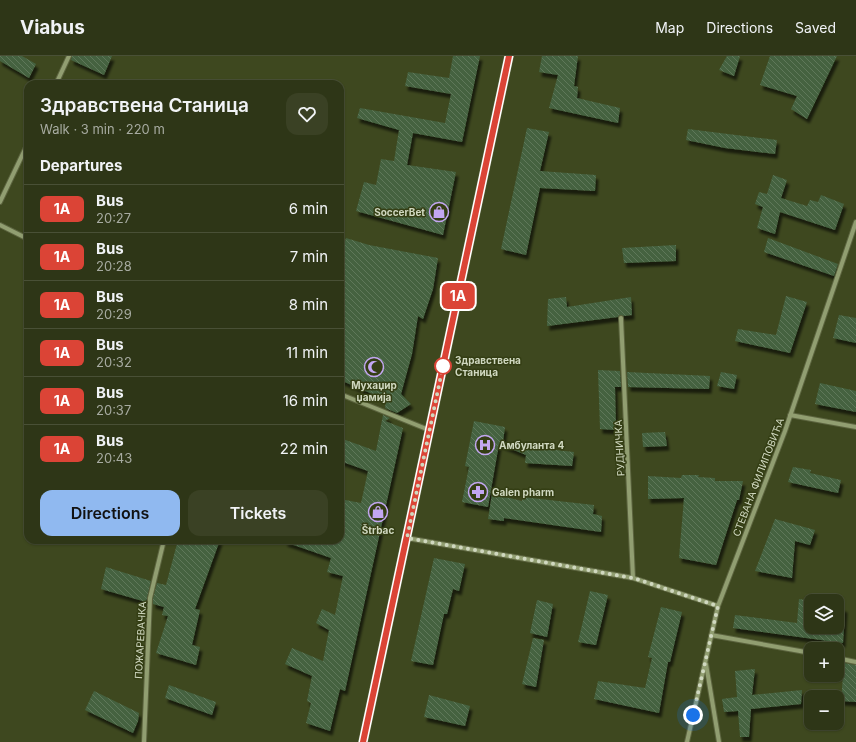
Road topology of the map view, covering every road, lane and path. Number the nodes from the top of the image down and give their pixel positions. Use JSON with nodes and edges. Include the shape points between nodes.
{"nodes":[{"id":1,"x":69,"y":56,"type":"edge"},
{"id":2,"x":509,"y":56,"type":"edge"},
{"id":3,"x":58,"y":80,"type":"edge"},
{"id":4,"x":24,"y":151,"type":"edge"},
{"id":5,"x":0,"y":202,"type":"edge"},
{"id":6,"x":856,"y":222,"type":"edge"},
{"id":7,"x":0,"y":225,"type":"edge"},
{"id":8,"x":24,"y":237,"type":"edge"},
{"id":9,"x":621,"y":318,"type":"dead end"},
{"id":10,"x":344,"y":396,"type":"edge"},
{"id":11,"x":790,"y":415,"type":"junction"},
{"id":12,"x":856,"y":427,"type":"edge"},
{"id":13,"x":430,"y":430,"type":"junction"},
{"id":14,"x":407,"y":538,"type":"junction"},
{"id":15,"x":163,"y":544,"type":"edge"},
{"id":16,"x":633,"y":578,"type":"junction"},
{"id":17,"x":718,"y":606,"type":"junction"},
{"id":18,"x":711,"y":635,"type":"junction"},
{"id":19,"x":804,"y":653,"type":"edge"},
{"id":20,"x":844,"y":659,"type":"edge"},
{"id":21,"x":705,"y":661,"type":"junction"},
{"id":22,"x":856,"y":662,"type":"edge"},
{"id":23,"x":144,"y":742,"type":"edge"},
{"id":24,"x":363,"y":742,"type":"edge"},
{"id":25,"x":687,"y":742,"type":"edge"},
{"id":26,"x":719,"y":742,"type":"edge"}],
"edges":[{"from":1,"to":3,"type":"street"},
{"from":2,"to":13,"type":"main road"},
{"from":4,"to":5,"type":"street"},
{"from":6,"to":11,"type":"street","name":"СТЕВАНА ФИЛИПОВИЋА"},
{"from":7,"to":8,"type":"street"},
{"from":9,"to":16,"type":"street","name":"РУДНИЧКА"},
{"from":10,"to":13,"type":"street"},
{"from":11,"to":12,"type":"street"},
{"from":11,"to":17,"type":"street","name":"СТЕВАНА ФИЛИПОВИЋА"},
{"from":13,"to":14,"type":"main road"},
{"from":14,"to":16,"type":"street"},
{"from":14,"to":24,"type":"main road"},
{"from":15,"to":23,"type":"street","name":"ПОЖАРЕВАЧКА","via":[[150,598]]},
{"from":16,"to":17,"type":"street"},
{"from":17,"to":18,"type":"street","name":"СТЕВАНА ФИЛИПОВИЋА"},
{"from":18,"to":19,"type":"street"},
{"from":18,"to":21,"type":"street","name":"СТЕВАНА ФИЛИПОВИЋА"},
{"from":20,"to":22,"type":"street"},
{"from":21,"to":25,"type":"street","name":"СТЕВАНА ФИЛИПОВИЋА"},
{"from":21,"to":26,"type":"street"}]}
